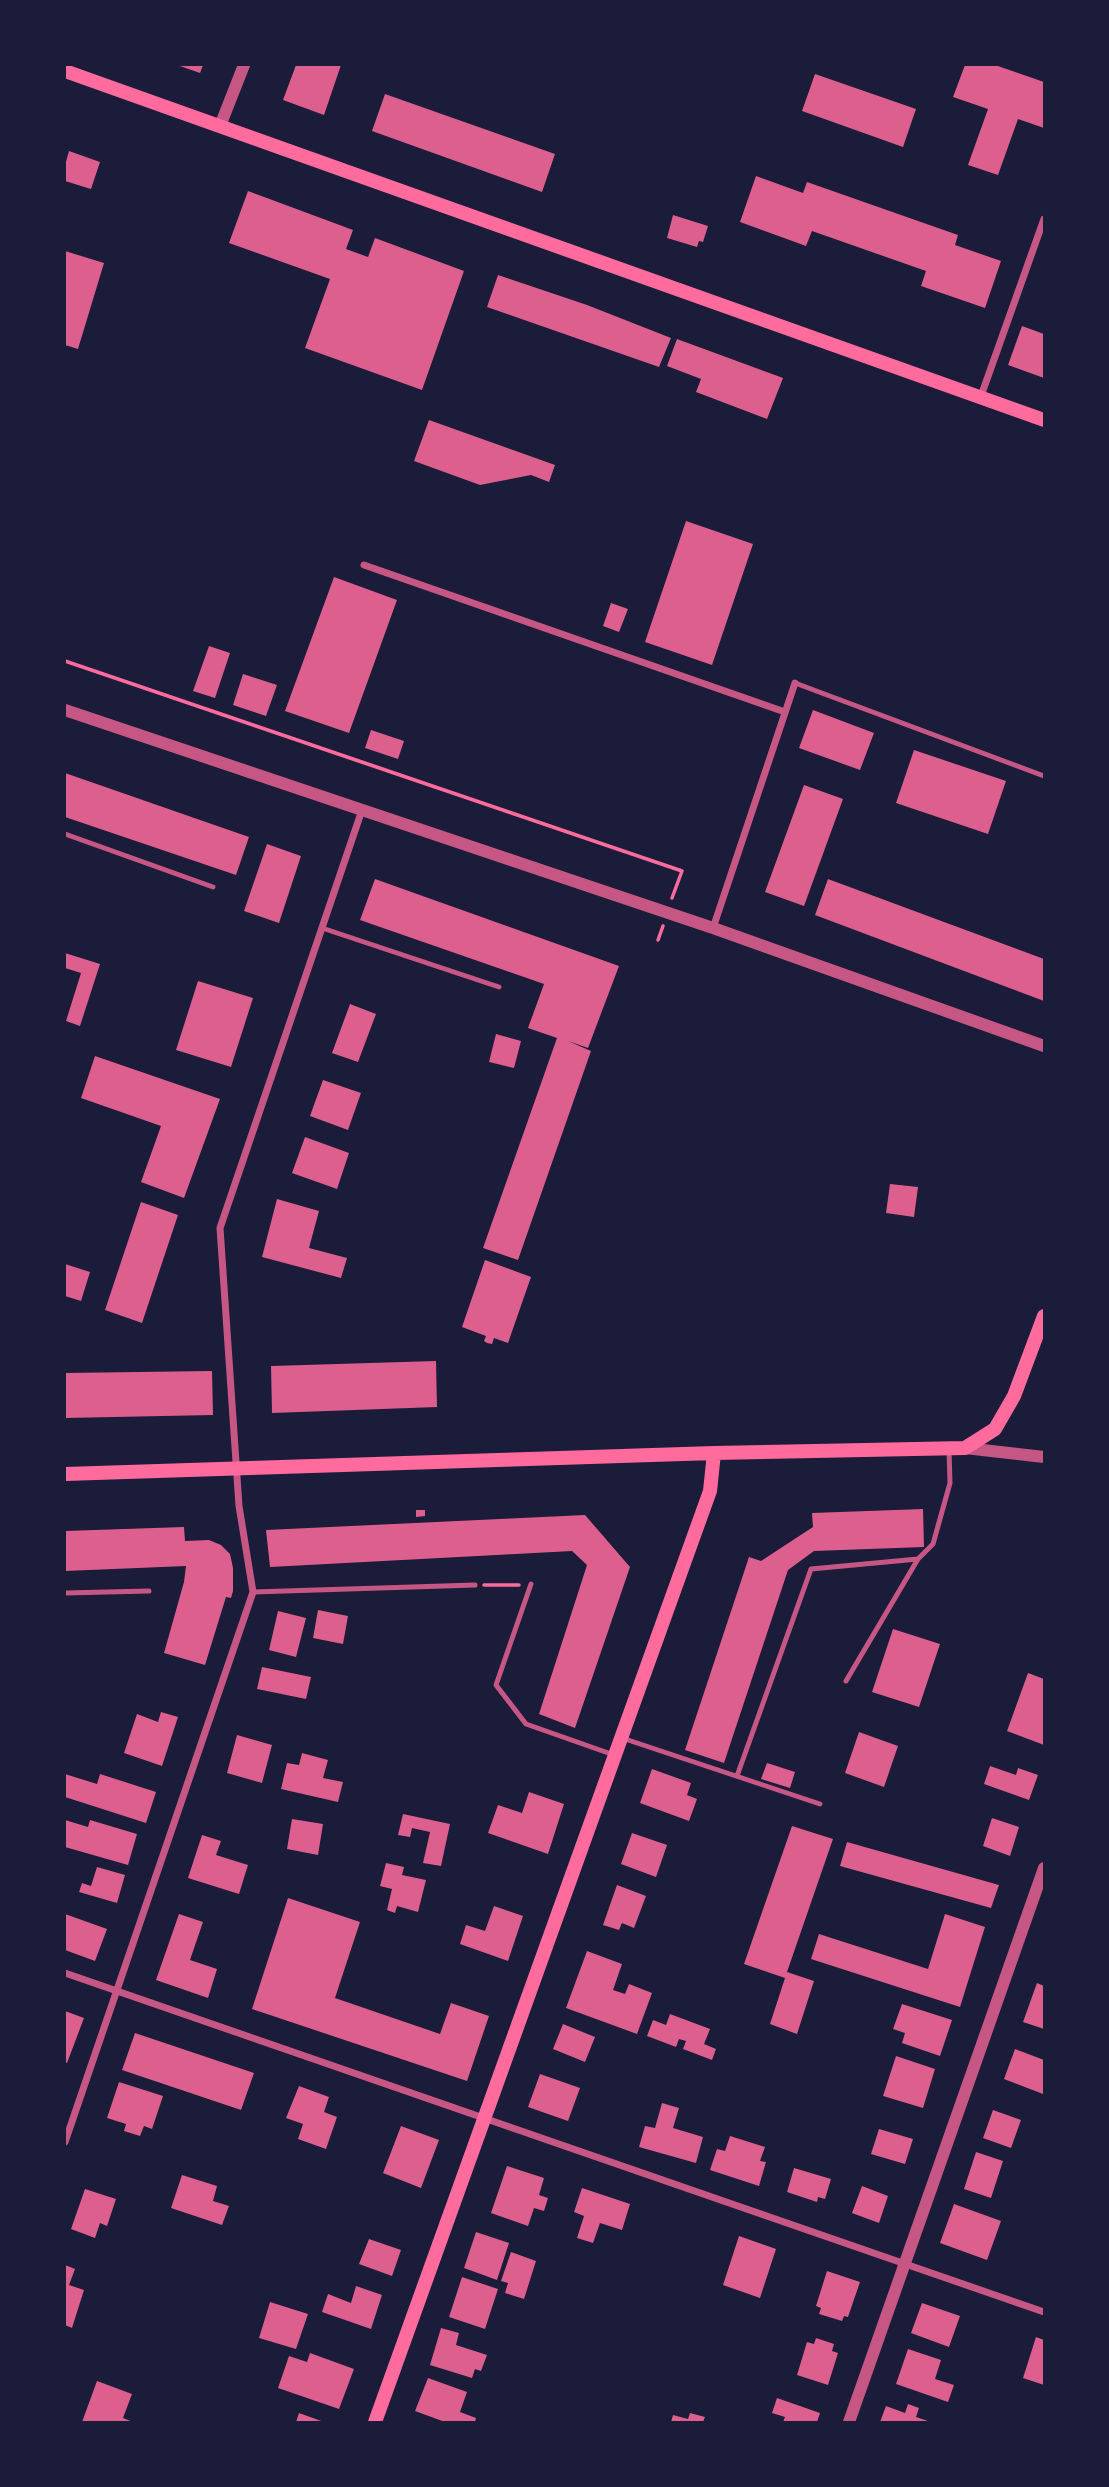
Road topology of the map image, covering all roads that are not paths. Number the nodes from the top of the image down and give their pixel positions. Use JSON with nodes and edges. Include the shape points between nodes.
{"nodes":[{"id":1,"x":244,"y":65,"type":"edge"},
{"id":2,"x":65,"y":71,"type":"edge"},
{"id":3,"x":220,"y":126,"type":"junction"},
{"id":4,"x":1044,"y":219,"type":"edge"},
{"id":5,"x":981,"y":397,"type":"junction"},
{"id":6,"x":1044,"y":420,"type":"edge"},
{"id":7,"x":364,"y":565,"type":"dead end"},
{"id":8,"x":795,"y":683,"type":"joint"},
{"id":9,"x":65,"y":710,"type":"edge"},
{"id":10,"x":785,"y":712,"type":"junction"},
{"id":11,"x":1044,"y":776,"type":"edge"},
{"id":12,"x":362,"y":810,"type":"junction"},
{"id":13,"x":65,"y":834,"type":"edge"},
{"id":14,"x":213,"y":887,"type":"dead end"},
{"id":15,"x":322,"y":928,"type":"junction"},
{"id":16,"x":713,"y":928,"type":"junction"},
{"id":17,"x":499,"y":987,"type":"dead end"},
{"id":18,"x":1044,"y":1046,"type":"edge"},
{"id":19,"x":1044,"y":1316,"type":"edge"},
{"id":20,"x":949,"y":1448,"type":"junction"},
{"id":21,"x":965,"y":1448,"type":"junction"},
{"id":22,"x":714,"y":1453,"type":"junction"},
{"id":23,"x":1044,"y":1457,"type":"edge"},
{"id":24,"x":237,"y":1469,"type":"junction"},
{"id":25,"x":65,"y":1474,"type":"edge"},
{"id":26,"x":918,"y":1559,"type":"junction"},
{"id":27,"x":531,"y":1584,"type":"road end"},
{"id":28,"x":475,"y":1585,"type":"road end"},
{"id":29,"x":149,"y":1591,"type":"dead end"},
{"id":30,"x":253,"y":1592,"type":"junction"},
{"id":31,"x":65,"y":1593,"type":"edge"},
{"id":32,"x":846,"y":1681,"type":"dead end"},
{"id":33,"x":622,"y":1738,"type":"junction"},
{"id":34,"x":616,"y":1756,"type":"junction"},
{"id":35,"x":737,"y":1776,"type":"junction"},
{"id":36,"x":820,"y":1804,"type":"dead end"},
{"id":37,"x":1044,"y":1868,"type":"edge"},
{"id":38,"x":65,"y":1973,"type":"edge"},
{"id":39,"x":118,"y":1991,"type":"junction"},
{"id":40,"x":485,"y":2119,"type":"junction"},
{"id":41,"x":65,"y":2142,"type":"edge"},
{"id":42,"x":905,"y":2262,"type":"junction"},
{"id":43,"x":1044,"y":2312,"type":"edge"},
{"id":44,"x":375,"y":2422,"type":"edge"},
{"id":45,"x":849,"y":2422,"type":"edge"}],
"edges":[{"from":1,"to":3,"type":"street"},
{"from":2,"to":3,"type":"main road"},
{"from":3,"to":5,"type":"main road"},
{"from":4,"to":5,"type":"street"},
{"from":5,"to":6,"type":"main road"},
{"from":7,"to":10,"type":"street"},
{"from":8,"to":10,"type":"street"},
{"from":8,"to":11,"type":"lane"},
{"from":9,"to":12,"type":"street"},
{"from":10,"to":16,"type":"street"},
{"from":12,"to":15,"type":"street"},
{"from":12,"to":16,"type":"street"},
{"from":13,"to":14,"type":"lane"},
{"from":15,"to":17,"type":"lane"},
{"from":15,"to":24,"type":"street","via":[[220,1228]]},
{"from":16,"to":18,"type":"street"},
{"from":19,"to":21,"type":"main road","via":[[1014,1396],[995,1429]]},
{"from":20,"to":21,"type":"main road"},
{"from":20,"to":22,"type":"main road"},
{"from":20,"to":26,"type":"lane","via":[[950,1483],[933,1544]]},
{"from":21,"to":23,"type":"street"},
{"from":22,"to":24,"type":"main road"},
{"from":22,"to":33,"type":"main road","via":[[710,1491]]},
{"from":24,"to":25,"type":"main road"},
{"from":24,"to":30,"type":"street"},
{"from":26,"to":32,"type":"lane"},
{"from":26,"to":35,"type":"lane","via":[[811,1569]]},
{"from":27,"to":34,"type":"lane","via":[[496,1685],[526,1724]]},
{"from":28,"to":30,"type":"lane"},
{"from":29,"to":31,"type":"lane"},
{"from":30,"to":39,"type":"street"},
{"from":33,"to":34,"type":"main road"},
{"from":33,"to":35,"type":"lane"},
{"from":34,"to":40,"type":"main road"},
{"from":35,"to":36,"type":"lane"},
{"from":37,"to":42,"type":"street"},
{"from":38,"to":39,"type":"street"},
{"from":39,"to":40,"type":"street"},
{"from":39,"to":41,"type":"street"},
{"from":40,"to":42,"type":"street"},
{"from":40,"to":44,"type":"main road"},
{"from":42,"to":43,"type":"street"},
{"from":42,"to":45,"type":"street"}]}
